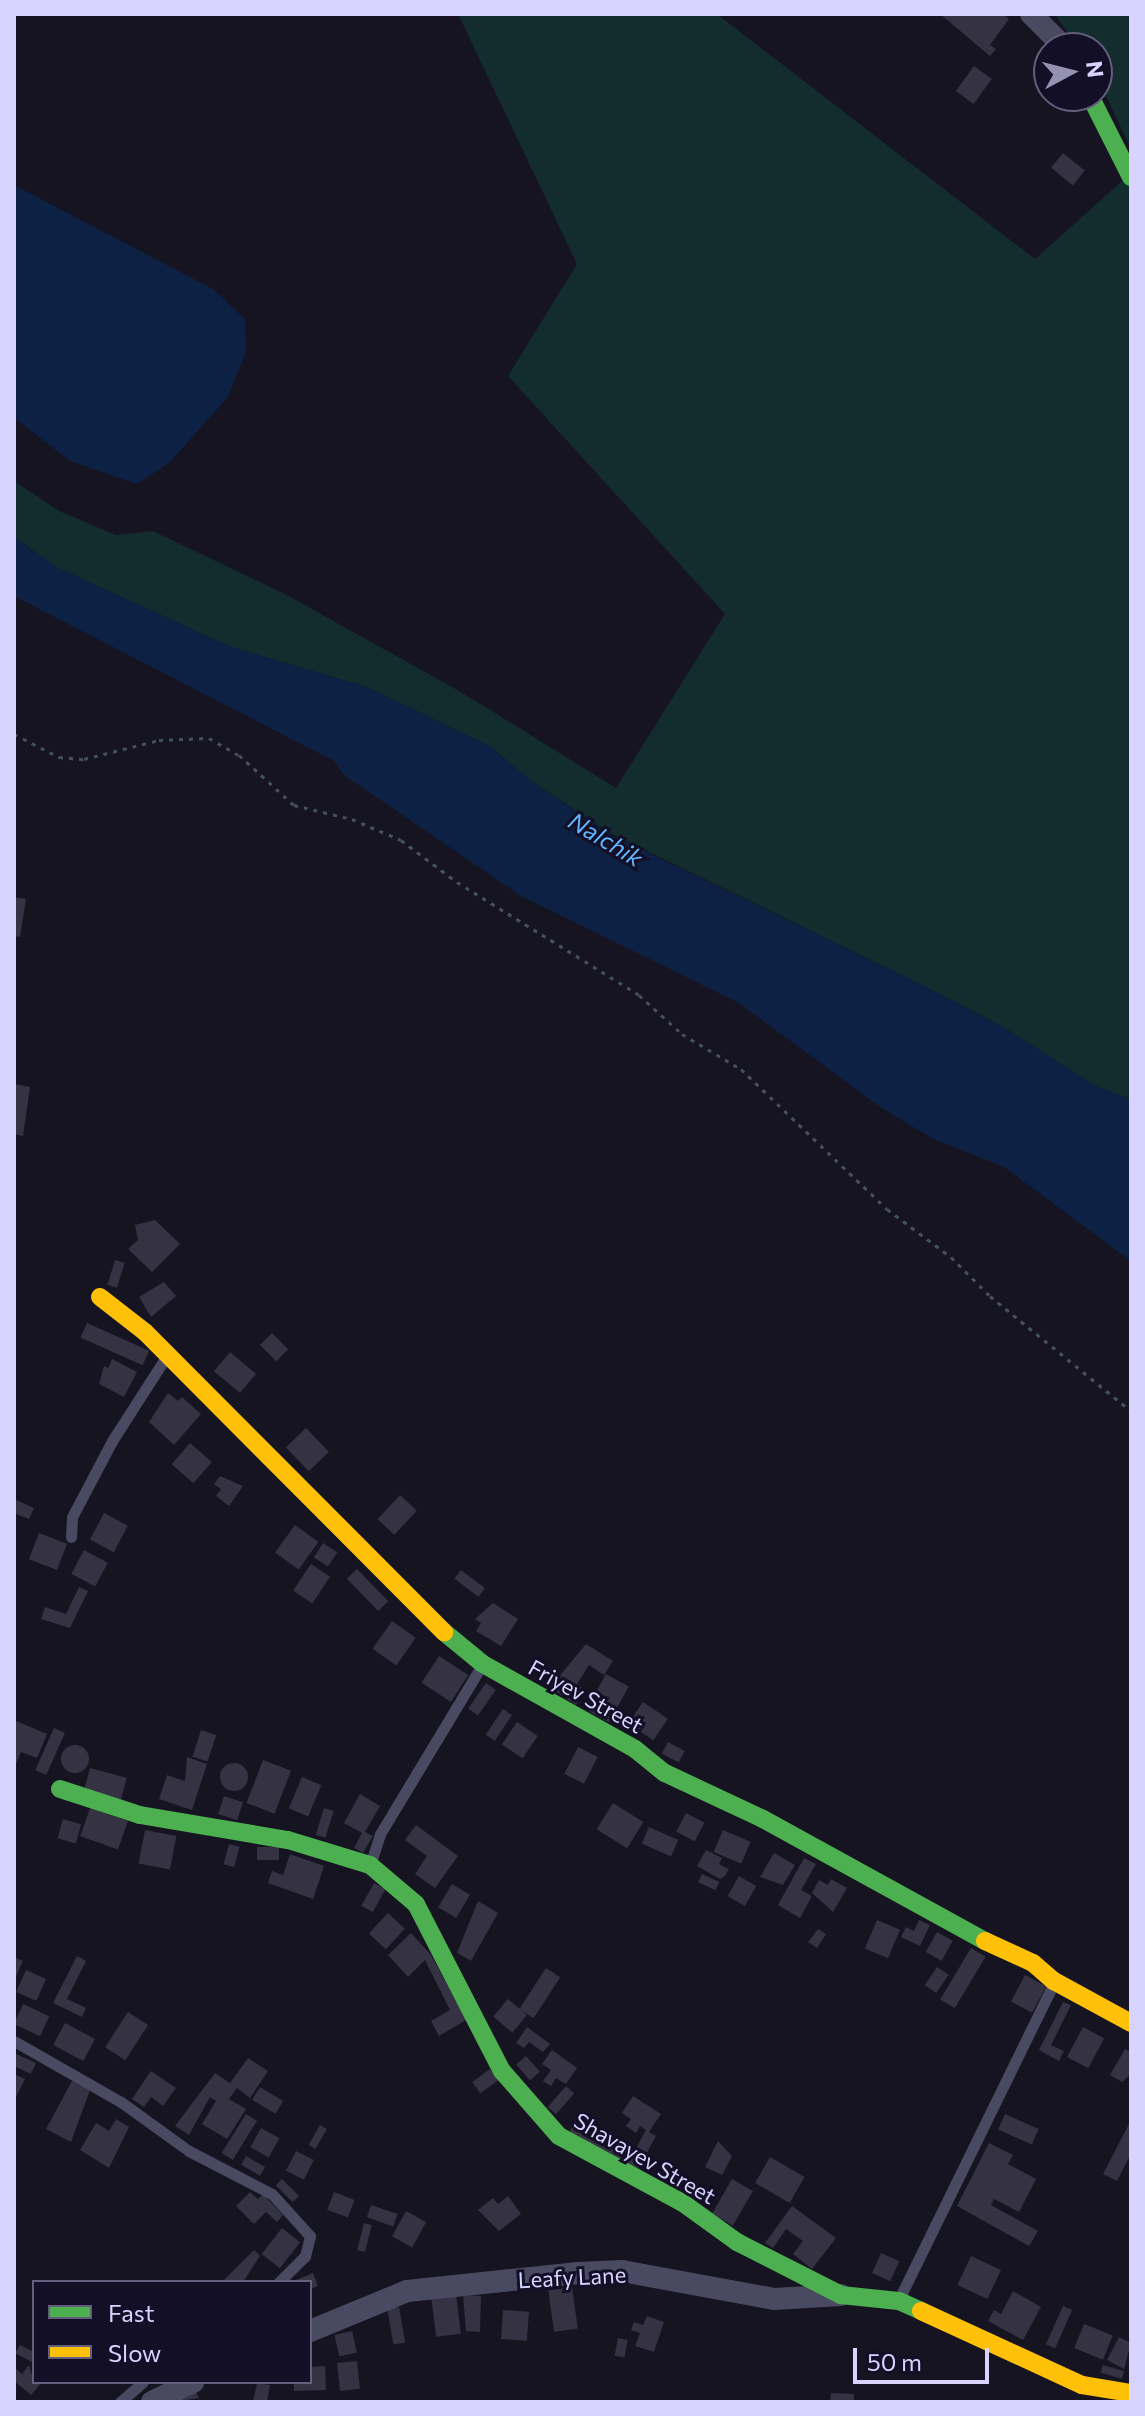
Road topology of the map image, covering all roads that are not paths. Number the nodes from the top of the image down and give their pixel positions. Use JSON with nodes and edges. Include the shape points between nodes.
{"nodes":[{"id":1,"x":1033,"y":15,"type":"edge"},
{"id":2,"x":1049,"y":32,"type":"edge"},
{"id":3,"x":1098,"y":112,"type":"edge"},
{"id":4,"x":1131,"y":177,"type":"edge"},
{"id":5,"x":100,"y":1297,"type":"dead end"},
{"id":6,"x":166,"y":1357,"type":"junction"},
{"id":7,"x":71,"y":1537,"type":"dead end"},
{"id":8,"x":483,"y":1664,"type":"junction"},
{"id":9,"x":60,"y":1789,"type":"dead end"},
{"id":10,"x":370,"y":1865,"type":"junction"},
{"id":11,"x":1054,"y":1981,"type":"junction"},
{"id":12,"x":1131,"y":2023,"type":"edge"},
{"id":13,"x":14,"y":2041,"type":"edge"},
{"id":14,"x":281,"y":2280,"type":"edge"},
{"id":15,"x":841,"y":2295,"type":"junction"},
{"id":16,"x":899,"y":2301,"type":"junction"},
{"id":17,"x":312,"y":2330,"type":"edge"},
{"id":18,"x":141,"y":2384,"type":"edge"},
{"id":19,"x":189,"y":2384,"type":"edge"},
{"id":20,"x":1131,"y":2393,"type":"edge"},
{"id":21,"x":120,"y":2402,"type":"edge"},
{"id":22,"x":152,"y":2402,"type":"edge"}],
"edges":[{"from":1,"to":2,"type":"street"},
{"from":3,"to":4,"type":"street"},
{"from":5,"to":6,"type":"street","name":"Friyev Street","via":[[125,1314]]},
{"from":6,"to":7,"type":"lane","via":[[112,1441],[72,1517]]},
{"from":6,"to":8,"type":"street","name":"Friyev Street","via":[[418,1612]]},
{"from":8,"to":10,"type":"lane","via":[[380,1834]]},
{"from":8,"to":11,"type":"street","name":"Friyev Street","via":[[635,1749],[665,1773],[763,1819],[940,1921],[1033,1963]]},
{"from":9,"to":10,"type":"street","name":"Shavayev Street","via":[[140,1815],[288,1840]]},
{"from":10,"to":15,"type":"street","name":"Shavayev Street","via":[[416,1904],[486,2044],[543,2124],[683,2203],[737,2242]]},
{"from":11,"to":12,"type":"street","name":"Friyev Street"},
{"from":11,"to":16,"type":"lane"},
{"from":13,"to":14,"type":"lane","via":[[121,2102],[189,2151],[272,2194],[310,2236],[305,2256]]},
{"from":15,"to":16,"type":"street","name":"Shavayev Street"},
{"from":15,"to":17,"type":"street","name":"Leafy Lane","via":[[783,2299],[622,2271],[578,2273],[407,2291]]},
{"from":16,"to":20,"type":"street","name":"Shavayev Street","via":[[1082,2385]]},
{"from":18,"to":21,"type":"lane"},
{"from":19,"to":22,"type":"street"}]}
